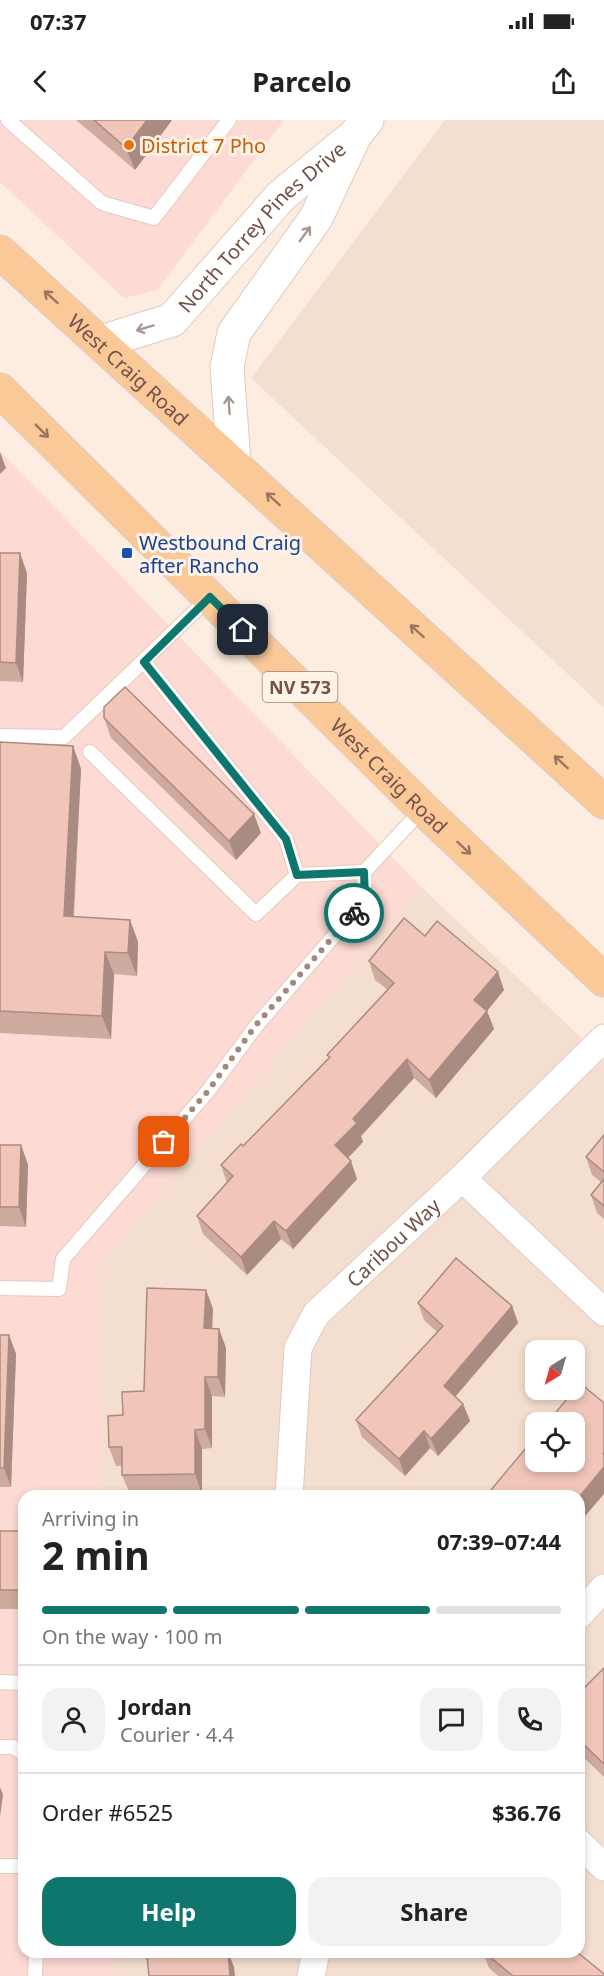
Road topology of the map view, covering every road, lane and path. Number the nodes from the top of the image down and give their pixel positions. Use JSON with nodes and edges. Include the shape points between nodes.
{"nodes":[{"id":1,"x":8,"y":120,"type":"edge"},
{"id":2,"x":229,"y":120,"type":"edge"},
{"id":3,"x":361,"y":127,"type":"edge"},
{"id":4,"x":0,"y":252,"type":"edge"},
{"id":5,"x":101,"y":342,"type":"junction"},
{"id":6,"x":0,"y":390,"type":"edge"},
{"id":7,"x":234,"y":463,"type":"junction"},
{"id":8,"x":210,"y":597,"type":"junction"},
{"id":9,"x":144,"y":662,"type":"junction"},
{"id":10,"x":0,"y":736,"type":"edge"},
{"id":11,"x":90,"y":752,"type":"dead end"},
{"id":12,"x":604,"y":802,"type":"edge"},
{"id":13,"x":423,"y":809,"type":"junction"},
{"id":14,"x":364,"y":872,"type":"junction"},
{"id":15,"x":297,"y":875,"type":"junction"},
{"id":16,"x":604,"y":980,"type":"edge"},
{"id":17,"x":604,"y":1038,"type":"edge"},
{"id":18,"x":462,"y":1178,"type":"junction"},
{"id":19,"x":0,"y":1288,"type":"edge"},
{"id":20,"x":604,"y":1312,"type":"edge"},
{"id":21,"x":289,"y":1490,"type":"edge"},
{"id":22,"x":604,"y":1588,"type":"edge"},
{"id":23,"x":585,"y":1609,"type":"edge"},
{"id":24,"x":0,"y":1682,"type":"edge"},
{"id":25,"x":18,"y":1683,"type":"edge"},
{"id":26,"x":0,"y":1747,"type":"edge"},
{"id":27,"x":18,"y":1750,"type":"edge"},
{"id":28,"x":585,"y":1849,"type":"edge"},
{"id":29,"x":0,"y":1866,"type":"edge"},
{"id":30,"x":18,"y":1866,"type":"edge"},
{"id":31,"x":604,"y":1867,"type":"edge"},
{"id":32,"x":36,"y":1958,"type":"edge"},
{"id":33,"x":315,"y":1958,"type":"edge"},
{"id":34,"x":35,"y":1976,"type":"edge"},
{"id":35,"x":311,"y":1976,"type":"edge"}],
"edges":[{"from":1,"to":2,"type":"lane","via":[[102,203],[154,218]]},
{"from":3,"to":5,"type":"street","name":"North Torrey Pines Drive","one_way":true,"via":[[281,196],[172,320]]},
{"from":7,"to":3,"type":"street","name":"North Torrey Pines Drive","one_way":true,"via":[[227,368],[234,333],[316,218]]},
{"from":5,"to":4,"type":"main road","name":"West Craig Road","one_way":true},
{"from":5,"to":7,"type":"main road","name":"West Craig Road"},
{"from":6,"to":8,"type":"main road","name":"West Craig Road","number":"NV 573","one_way":true},
{"from":12,"to":7,"type":"main road","name":"West Craig Road","one_way":true},
{"from":8,"to":9,"type":"lane"},
{"from":8,"to":13,"type":"main road","name":"West Craig Road","number":"NV 573"},
{"from":9,"to":10,"type":"lane","via":[[64,737]]},
{"from":9,"to":15,"type":"lane","via":[[286,839]]},
{"from":11,"to":15,"type":"lane","via":[[256,914]]},
{"from":13,"to":14,"type":"lane"},
{"from":13,"to":16,"type":"main road","name":"West Craig Road","number":"NV 573","one_way":true},
{"from":14,"to":15,"type":"lane"},
{"from":14,"to":19,"type":"lane","via":[[365,900],[63,1259],[59,1289]]},
{"from":17,"to":18,"type":"street","name":"Caribou Way"},
{"from":18,"to":20,"type":"street"},
{"from":18,"to":21,"type":"street","name":"Caribou Way","via":[[311,1322],[297,1348]]},
{"from":22,"to":23,"type":"street"},
{"from":24,"to":25,"type":"lane"},
{"from":26,"to":27,"type":"lane"},
{"from":28,"to":31,"type":"street"},
{"from":29,"to":30,"type":"lane"},
{"from":32,"to":34,"type":"lane"},
{"from":33,"to":35,"type":"street"}]}
